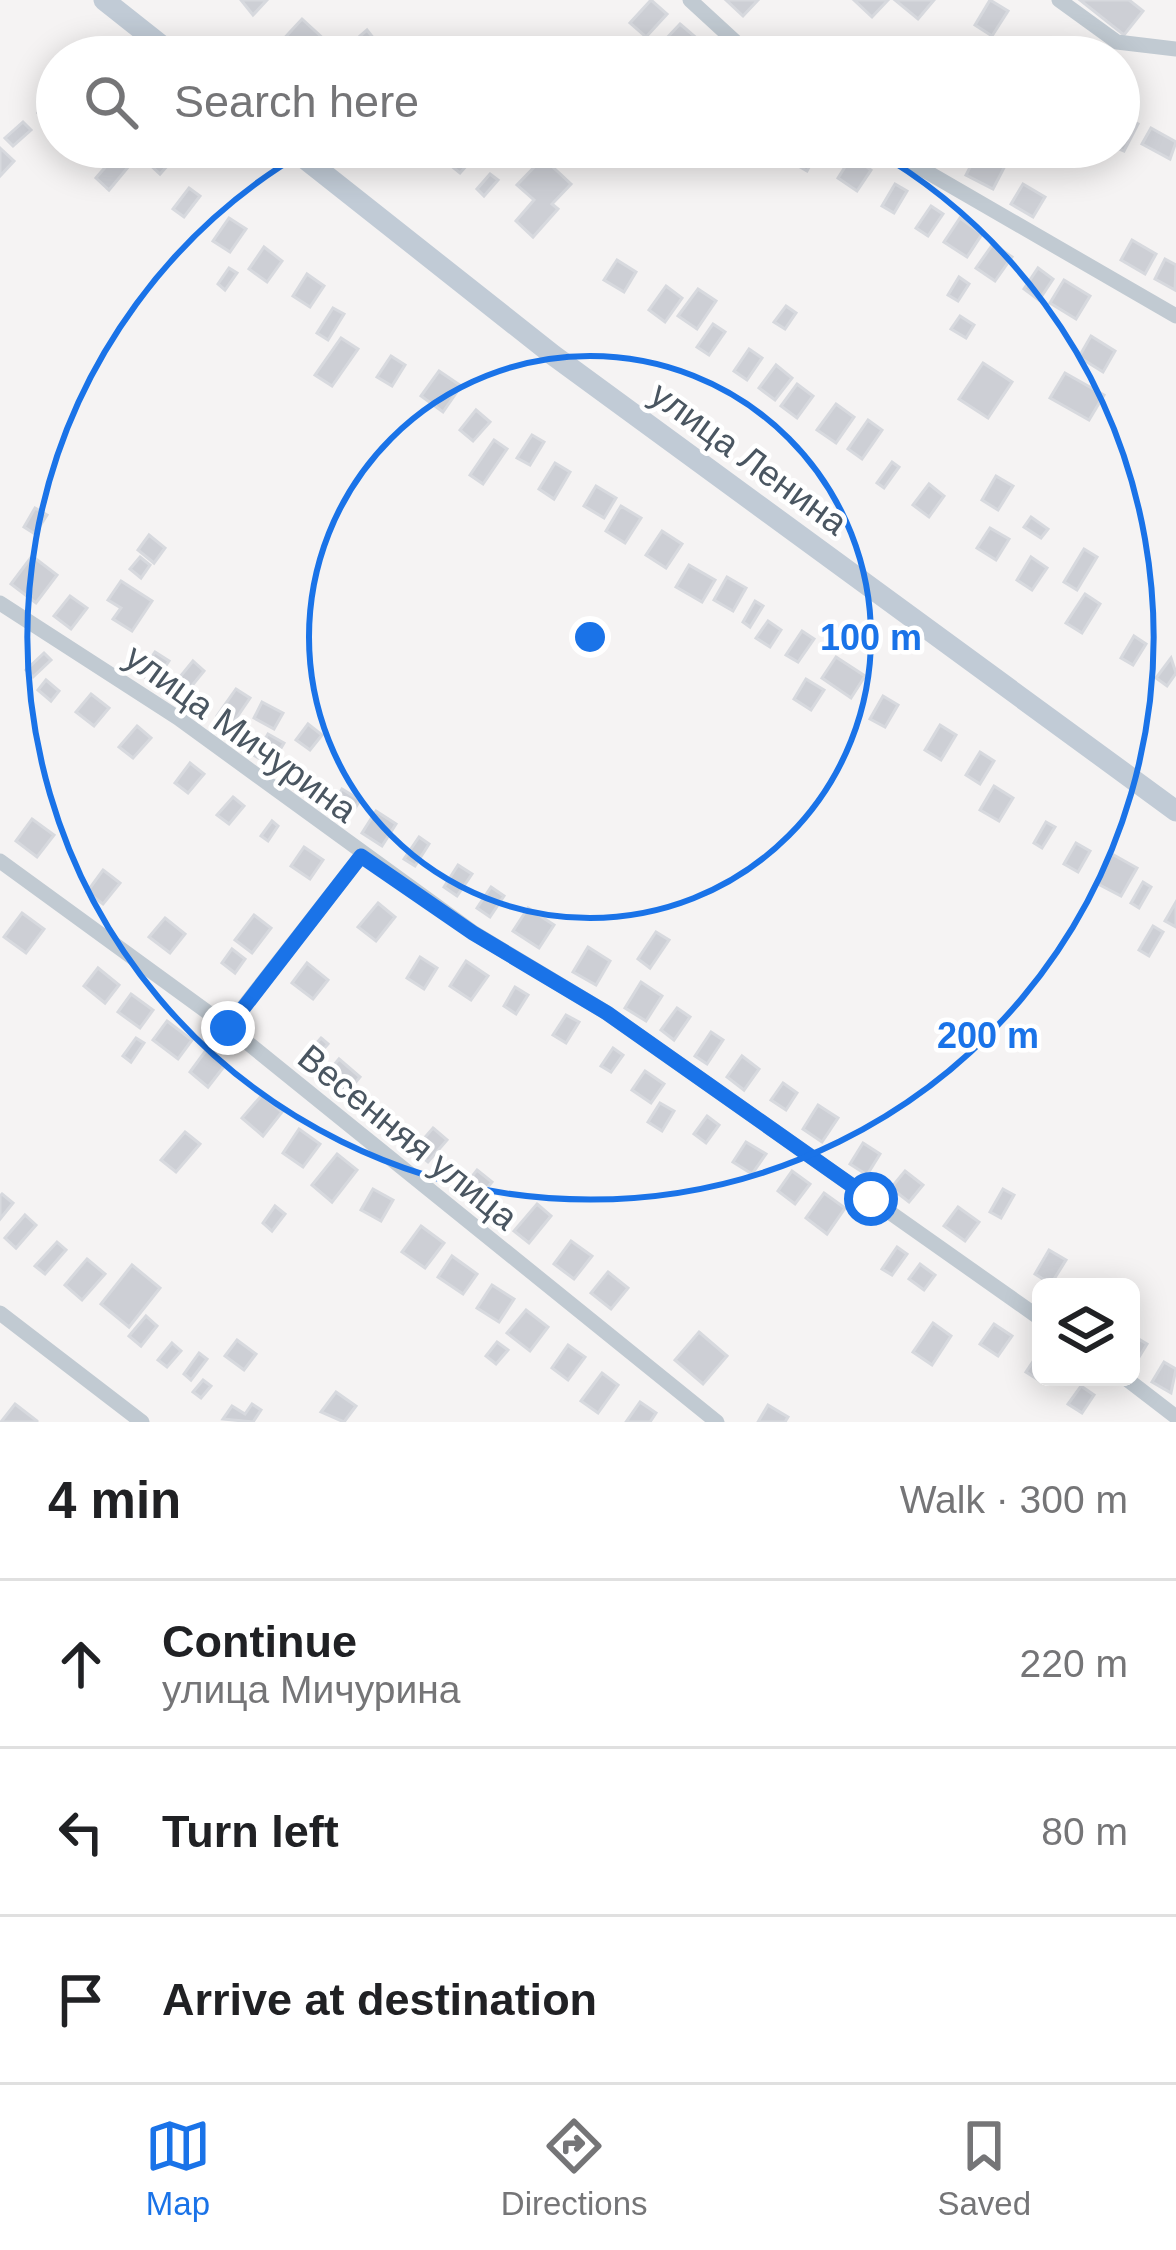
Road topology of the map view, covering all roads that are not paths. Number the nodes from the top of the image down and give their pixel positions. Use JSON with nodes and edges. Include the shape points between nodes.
{"nodes":[{"id":1,"x":104,"y":0,"type":"edge"},
{"id":2,"x":690,"y":0,"type":"edge"},
{"id":3,"x":1059,"y":0,"type":"edge"},
{"id":4,"x":149,"y":36,"type":"edge"},
{"id":5,"x":729,"y":36,"type":"edge"},
{"id":6,"x":1109,"y":36,"type":"edge"},
{"id":7,"x":1140,"y":45,"type":"edge"},
{"id":8,"x":1176,"y":49,"type":"edge"},
{"id":9,"x":317,"y":168,"type":"edge"},
{"id":10,"x":920,"y":168,"type":"edge"},
{"id":11,"x":1176,"y":316,"type":"edge"},
{"id":12,"x":0,"y":603,"type":"edge"},
{"id":13,"x":1176,"y":811,"type":"edge"},
{"id":14,"x":361,"y":856,"type":"junction"},
{"id":15,"x":0,"y":861,"type":"edge"},
{"id":16,"x":228,"y":1028,"type":"junction"},
{"id":17,"x":1032,"y":1312,"type":"edge"},
{"id":18,"x":0,"y":1313,"type":"edge"},
{"id":19,"x":1136,"y":1386,"type":"edge"},
{"id":20,"x":1176,"y":1417,"type":"edge"},
{"id":21,"x":142,"y":1422,"type":"edge"},
{"id":22,"x":717,"y":1422,"type":"edge"}],
"edges":[{"from":1,"to":4,"type":"main road"},
{"from":2,"to":5,"type":"street"},
{"from":3,"to":6,"type":"street"},
{"from":7,"to":8,"type":"street"},
{"from":9,"to":13,"type":"main road","name":"улица Ленина","via":[[553,355]]},
{"from":10,"to":11,"type":"street"},
{"from":12,"to":14,"type":"street","name":"улица Мичурина","via":[[178,718]]},
{"from":14,"to":16,"type":"street"},
{"from":14,"to":17,"type":"street","name":"улица Мичурина","via":[[607,1013]]},
{"from":15,"to":16,"type":"street","name":"Весенняя улица"},
{"from":16,"to":22,"type":"street","name":"Весенняя улица"},
{"from":18,"to":21,"type":"street"},
{"from":19,"to":20,"type":"street"}]}
